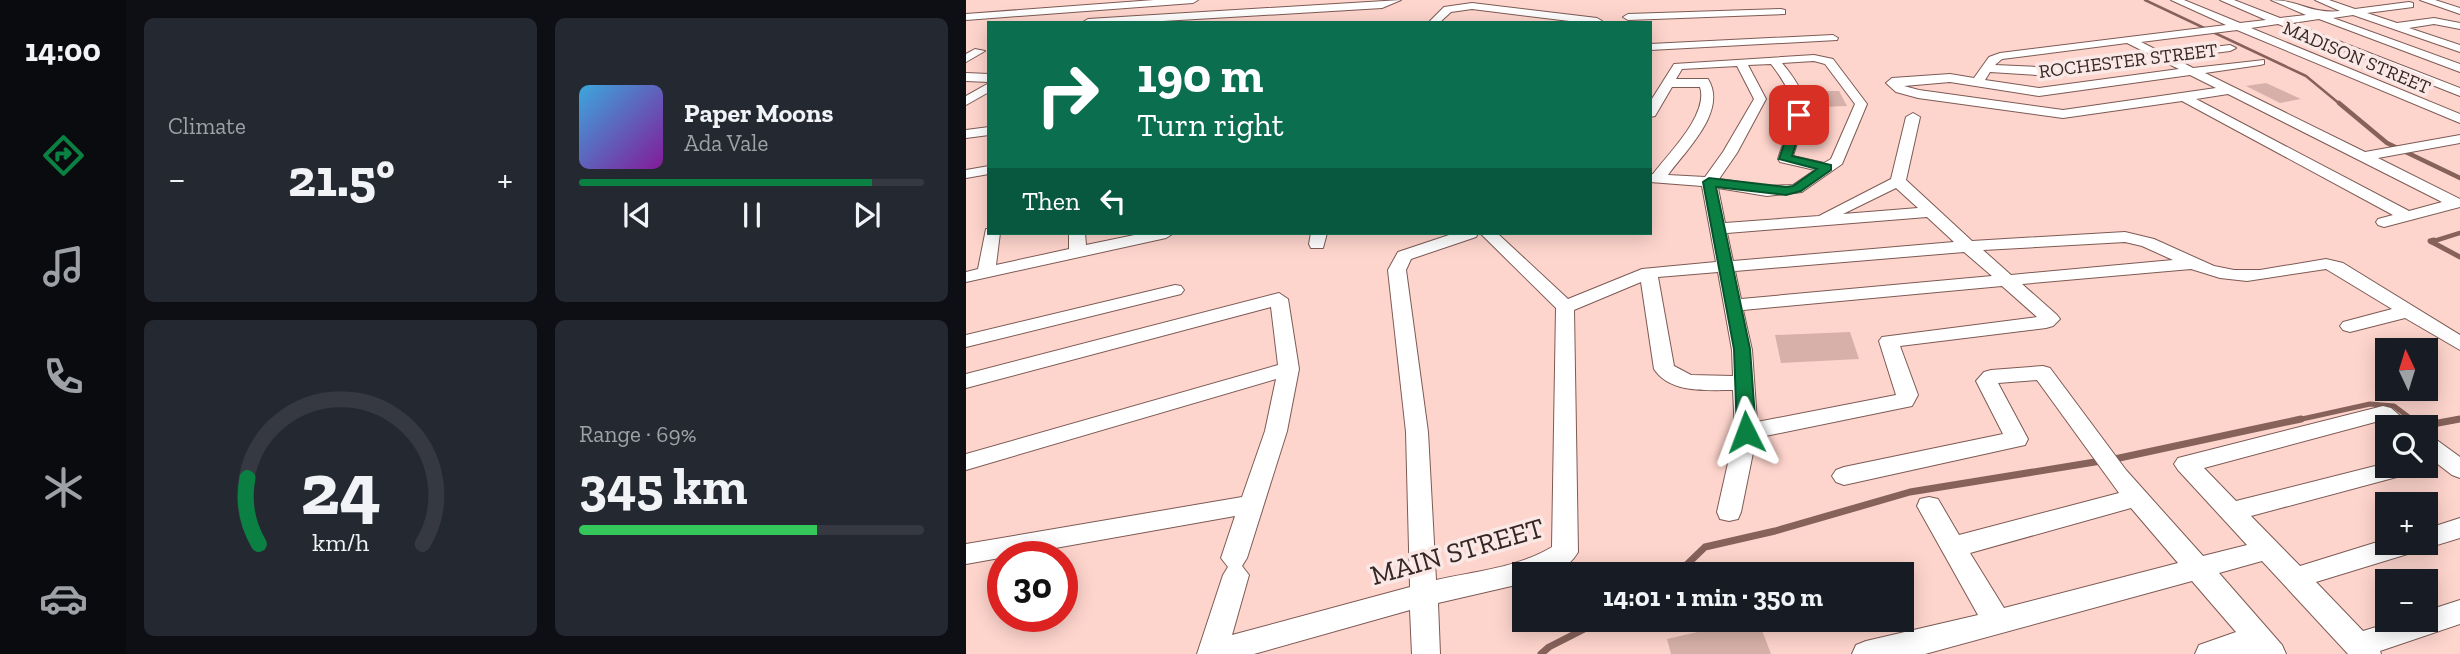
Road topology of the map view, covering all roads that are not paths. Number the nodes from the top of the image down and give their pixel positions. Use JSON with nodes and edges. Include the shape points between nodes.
{"nodes":[{"id":1,"x":1194,"y":0,"type":"edge"},
{"id":2,"x":1396,"y":0,"type":"edge"},
{"id":3,"x":1490,"y":0,"type":"edge"},
{"id":4,"x":1773,"y":0,"type":"edge"},
{"id":5,"x":2176,"y":0,"type":"edge"},
{"id":6,"x":2225,"y":0,"type":"edge"},
{"id":7,"x":2276,"y":0,"type":"edge"},
{"id":8,"x":2320,"y":0,"type":"edge"},
{"id":9,"x":2425,"y":0,"type":"edge"},
{"id":10,"x":1110,"y":3,"type":"edge"},
{"id":11,"x":1622,"y":4,"type":"dead end"},
{"id":12,"x":1573,"y":5,"type":"dead end"},
{"id":13,"x":2409,"y":5,"type":"dead end"},
{"id":14,"x":1472,"y":6,"type":"junction"},
{"id":15,"x":2460,"y":11,"type":"edge"},
{"id":16,"x":2354,"y":12,"type":"junction"},
{"id":17,"x":2320,"y":16,"type":"junction"},
{"id":18,"x":966,"y":17,"type":"edge"},
{"id":19,"x":1576,"y":18,"type":"junction"},
{"id":20,"x":1633,"y":20,"type":"edge"},
{"id":21,"x":1089,"y":21,"type":"edge"},
{"id":22,"x":1105,"y":21,"type":"edge"},
{"id":23,"x":1435,"y":21,"type":"edge"},
{"id":24,"x":1597,"y":21,"type":"edge"},
{"id":25,"x":2280,"y":22,"type":"junction"},
{"id":26,"x":2395,"y":26,"type":"junction"},
{"id":27,"x":2460,"y":26,"type":"edge"},
{"id":28,"x":2240,"y":27,"type":"junction"},
{"id":29,"x":2203,"y":31,"type":"junction"},
{"id":30,"x":1833,"y":38,"type":"dead end"},
{"id":31,"x":2129,"y":40,"type":"junction"},
{"id":32,"x":1652,"y":47,"type":"edge"},
{"id":33,"x":2230,"y":48,"type":"junction"},
{"id":34,"x":2460,"y":49,"type":"edge"},
{"id":35,"x":966,"y":52,"type":"edge"},
{"id":36,"x":2161,"y":56,"type":"junction"},
{"id":37,"x":966,"y":59,"type":"edge"},
{"id":38,"x":1740,"y":62,"type":"junction"},
{"id":39,"x":1775,"y":62,"type":"junction"},
{"id":40,"x":1987,"y":68,"type":"junction"},
{"id":41,"x":2460,"y":68,"type":"edge"},
{"id":42,"x":2194,"y":72,"type":"junction"},
{"id":43,"x":966,"y":77,"type":"edge"},
{"id":44,"x":987,"y":78,"type":"edge"},
{"id":45,"x":1977,"y":82,"type":"junction"},
{"id":46,"x":1670,"y":83,"type":"junction"},
{"id":47,"x":987,"y":88,"type":"edge"},
{"id":48,"x":2230,"y":90,"type":"junction"},
{"id":49,"x":2460,"y":92,"type":"edge"},
{"id":50,"x":2184,"y":97,"type":"junction"},
{"id":51,"x":966,"y":101,"type":"edge"},
{"id":52,"x":1652,"y":110,"type":"edge"},
{"id":53,"x":1913,"y":117,"type":"dead end"},
{"id":54,"x":2460,"y":119,"type":"edge"},
{"id":55,"x":987,"y":131,"type":"edge"},
{"id":56,"x":966,"y":134,"type":"edge"},
{"id":57,"x":2460,"y":139,"type":"edge"},
{"id":58,"x":2439,"y":143,"type":"junction"},
{"id":59,"x":2460,"y":152,"type":"edge"},
{"id":60,"x":2363,"y":157,"type":"junction"},
{"id":61,"x":1826,"y":168,"type":"junction"},
{"id":62,"x":987,"y":170,"type":"edge"},
{"id":63,"x":966,"y":174,"type":"edge"},
{"id":64,"x":1653,"y":178,"type":"edge"},
{"id":65,"x":1898,"y":181,"type":"junction"},
{"id":66,"x":1709,"y":182,"type":"junction"},
{"id":67,"x":1928,"y":212,"type":"junction"},
{"id":68,"x":2407,"y":216,"type":"junction"},
{"id":69,"x":1816,"y":221,"type":"junction"},
{"id":70,"x":2384,"y":222,"type":"dead end"},
{"id":71,"x":1718,"y":229,"type":"junction"},
{"id":72,"x":992,"y":235,"type":"edge"},
{"id":73,"x":1077,"y":235,"type":"edge"},
{"id":74,"x":1155,"y":235,"type":"edge"},
{"id":75,"x":1464,"y":235,"type":"edge"},
{"id":76,"x":1490,"y":235,"type":"edge"},
{"id":77,"x":1971,"y":246,"type":"junction"},
{"id":78,"x":1079,"y":251,"type":"junction"},
{"id":79,"x":2190,"y":264,"type":"junction"},
{"id":80,"x":1725,"y":266,"type":"junction"},
{"id":81,"x":986,"y":272,"type":"junction"},
{"id":82,"x":1648,"y":274,"type":"junction"},
{"id":83,"x":966,"y":276,"type":"edge"},
{"id":84,"x":2004,"y":279,"type":"junction"},
{"id":85,"x":1175,"y":290,"type":"dead end"},
{"id":86,"x":1733,"y":305,"type":"junction"},
{"id":87,"x":1564,"y":307,"type":"junction"},
{"id":88,"x":2407,"y":311,"type":"junction"},
{"id":89,"x":2350,"y":326,"type":"dead end"},
{"id":90,"x":966,"y":341,"type":"edge"},
{"id":91,"x":2460,"y":344,"type":"edge"},
{"id":92,"x":1289,"y":369,"type":"junction"},
{"id":93,"x":966,"y":382,"type":"edge"},
{"id":94,"x":1744,"y":383,"type":"junction"},
{"id":95,"x":2375,"y":415,"type":"edge"},
{"id":96,"x":1746,"y":432,"type":"junction"},
{"id":97,"x":966,"y":462,"type":"edge"},
{"id":98,"x":2375,"y":475,"type":"edge"},
{"id":99,"x":1844,"y":476,"type":"dead end"},
{"id":100,"x":2138,"y":497,"type":"junction"},
{"id":101,"x":1253,"y":504,"type":"junction"},
{"id":102,"x":1929,"y":506,"type":"dead end"},
{"id":103,"x":2232,"y":511,"type":"junction"},
{"id":104,"x":1729,"y":512,"type":"dead end"},
{"id":105,"x":2460,"y":528,"type":"edge"},
{"id":106,"x":2438,"y":534,"type":"edge"},
{"id":107,"x":1953,"y":547,"type":"junction"},
{"id":108,"x":2266,"y":550,"type":"junction"},
{"id":109,"x":2375,"y":553,"type":"edge"},
{"id":110,"x":966,"y":554,"type":"edge"},
{"id":111,"x":2199,"y":568,"type":"junction"},
{"id":112,"x":2295,"y":578,"type":"junction"},
{"id":113,"x":1425,"y":594,"type":"junction"},
{"id":114,"x":2460,"y":612,"type":"edge"},
{"id":115,"x":1997,"y":622,"type":"junction"},
{"id":116,"x":2265,"y":646,"type":"edge"},
{"id":117,"x":1930,"y":648,"type":"edge"},
{"id":118,"x":2363,"y":650,"type":"edge"},
{"id":119,"x":1212,"y":654,"type":"edge"},
{"id":120,"x":1426,"y":654,"type":"edge"},
{"id":121,"x":1866,"y":654,"type":"edge"},
{"id":122,"x":2209,"y":654,"type":"edge"}],
"edges":[{"from":1,"to":10,"type":"street"},
{"from":2,"to":22,"type":"street","via":[[1382,5]]},
{"from":3,"to":14,"type":"street"},
{"from":4,"to":20,"type":"street","via":[[1782,14]]},
{"from":5,"to":28,"type":"street","name":"MADISON STREET"},
{"from":6,"to":25,"type":"street"},
{"from":7,"to":17,"type":"street"},
{"from":8,"to":16,"type":"street"},
{"from":9,"to":15,"type":"street"},
{"from":10,"to":18,"type":"street"},
{"from":10,"to":21,"type":"street"},
{"from":11,"to":20,"type":"street","via":[[1623,13]]},
{"from":12,"to":19,"type":"street"},
{"from":13,"to":16,"type":"street"},
{"from":14,"to":19,"type":"street"},
{"from":14,"to":23,"type":"street","via":[[1448,9]]},
{"from":16,"to":17,"type":"street"},
{"from":16,"to":26,"type":"street"},
{"from":17,"to":25,"type":"street"},
{"from":17,"to":41,"type":"street"},
{"from":19,"to":24,"type":"street"},
{"from":25,"to":28,"type":"street"},
{"from":25,"to":49,"type":"street"},
{"from":26,"to":27,"type":"street","via":[[2434,21]]},
{"from":26,"to":34,"type":"street"},
{"from":28,"to":29,"type":"street"},
{"from":28,"to":54,"type":"street","name":"MADISON STREET"},
{"from":29,"to":31,"type":"street"},
{"from":29,"to":33,"type":"street","name":"ROCHESTER STREET"},
{"from":30,"to":32,"type":"street"},
{"from":31,"to":36,"type":"street"},
{"from":31,"to":40,"type":"street","via":[[2000,56]]},
{"from":33,"to":36,"type":"street"},
{"from":33,"to":42,"type":"street","name":"ROCHESTER STREET","via":[[2260,62]]},
{"from":35,"to":37,"type":"street","via":[[979,51]]},
{"from":36,"to":40,"type":"street","via":[[2030,72]]},
{"from":36,"to":42,"type":"street"},
{"from":38,"to":39,"type":"street"},
{"from":38,"to":46,"type":"street","via":[[1678,66]]},
{"from":38,"to":66,"type":"street","via":[[1760,99]]},
{"from":39,"to":61,"type":"street","via":[[1801,99],[1785,159]]},
{"from":39,"to":61,"type":"street","via":[[1829,61],[1861,104],[1842,152]]},
{"from":40,"to":45,"type":"street"},
{"from":42,"to":45,"type":"street","name":"ROCHESTER STREET","via":[[2039,92]]},
{"from":42,"to":48,"type":"street"},
{"from":43,"to":44,"type":"street"},
{"from":45,"to":50,"type":"street","name":"ROCHESTER STREET","via":[[1889,80],[1907,92],[2063,114]]},
{"from":46,"to":52,"type":"street"},
{"from":46,"to":64,"type":"street","via":[[1704,82],[1709,102]]},
{"from":47,"to":51,"type":"street"},
{"from":48,"to":50,"type":"street"},
{"from":48,"to":60,"type":"street"},
{"from":50,"to":68,"type":"street"},
{"from":53,"to":65,"type":"street"},
{"from":55,"to":56,"type":"street"},
{"from":57,"to":58,"type":"street"},
{"from":58,"to":59,"type":"street"},
{"from":58,"to":60,"type":"street"},
{"from":60,"to":68,"type":"street","via":[[2456,203]]},
{"from":61,"to":66,"type":"street","via":[[1797,189],[1786,191]]},
{"from":62,"to":63,"type":"street"},
{"from":64,"to":66,"type":"street"},
{"from":65,"to":67,"type":"street"},
{"from":65,"to":69,"type":"street"},
{"from":66,"to":71,"type":"street"},
{"from":67,"to":69,"type":"street"},
{"from":67,"to":77,"type":"street"},
{"from":68,"to":70,"type":"street"},
{"from":69,"to":71,"type":"street"},
{"from":71,"to":80,"type":"street"},
{"from":72,"to":81,"type":"street"},
{"from":73,"to":78,"type":"street"},
{"from":74,"to":78,"type":"street"},
{"from":75,"to":113,"type":"street","via":[[1410,252],[1397,270],[1417,432]]},
{"from":76,"to":87,"type":"street"},
{"from":77,"to":79,"type":"street","via":[[2136,237]]},
{"from":77,"to":80,"type":"street"},
{"from":77,"to":84,"type":"street"},
{"from":78,"to":81,"type":"street"},
{"from":79,"to":84,"type":"street"},
{"from":79,"to":88,"type":"street","via":[[2230,275],[2262,277],[2326,264],[2349,273]]},
{"from":80,"to":82,"type":"street"},
{"from":80,"to":86,"type":"street"},
{"from":81,"to":83,"type":"street"},
{"from":82,"to":87,"type":"street"},
{"from":82,"to":94,"type":"street","via":[[1664,369],[1672,378],[1685,381]]},
{"from":84,"to":86,"type":"street"},
{"from":84,"to":96,"type":"street","via":[[2050,319],[1896,338],[1889,341],[1907,395],[1904,401]]},
{"from":85,"to":90,"type":"street"},
{"from":86,"to":94,"type":"street"},
{"from":87,"to":113,"type":"street","name":"MAIN STREET","via":[[1565,552],[1553,561],[1510,574]]},
{"from":88,"to":89,"type":"street"},
{"from":88,"to":91,"type":"street"},
{"from":92,"to":93,"type":"street","via":[[1279,299]]},
{"from":92,"to":97,"type":"street"},
{"from":92,"to":101,"type":"street"},
{"from":94,"to":96,"type":"street"},
{"from":95,"to":103,"type":"street","via":[[2186,464]]},
{"from":96,"to":104,"type":"street"},
{"from":98,"to":103,"type":"street"},
{"from":99,"to":100,"type":"street","via":[[2017,439],[1986,381],[2043,373]]},
{"from":100,"to":107,"type":"street"},
{"from":100,"to":111,"type":"street"},
{"from":101,"to":110,"type":"street"},
{"from":101,"to":119,"type":"street"},
{"from":102,"to":107,"type":"street"},
{"from":103,"to":108,"type":"street"},
{"from":105,"to":106,"type":"street"},
{"from":107,"to":115,"type":"street"},
{"from":108,"to":111,"type":"street"},
{"from":108,"to":112,"type":"street"},
{"from":109,"to":112,"type":"street"},
{"from":111,"to":115,"type":"street"},
{"from":111,"to":116,"type":"street"},
{"from":112,"to":118,"type":"street"},
{"from":113,"to":119,"type":"street","name":"MAIN STREET"},
{"from":113,"to":120,"type":"street"},
{"from":114,"to":118,"type":"street"},
{"from":115,"to":117,"type":"street"},
{"from":116,"to":122,"type":"street"},
{"from":117,"to":121,"type":"street"}]}
